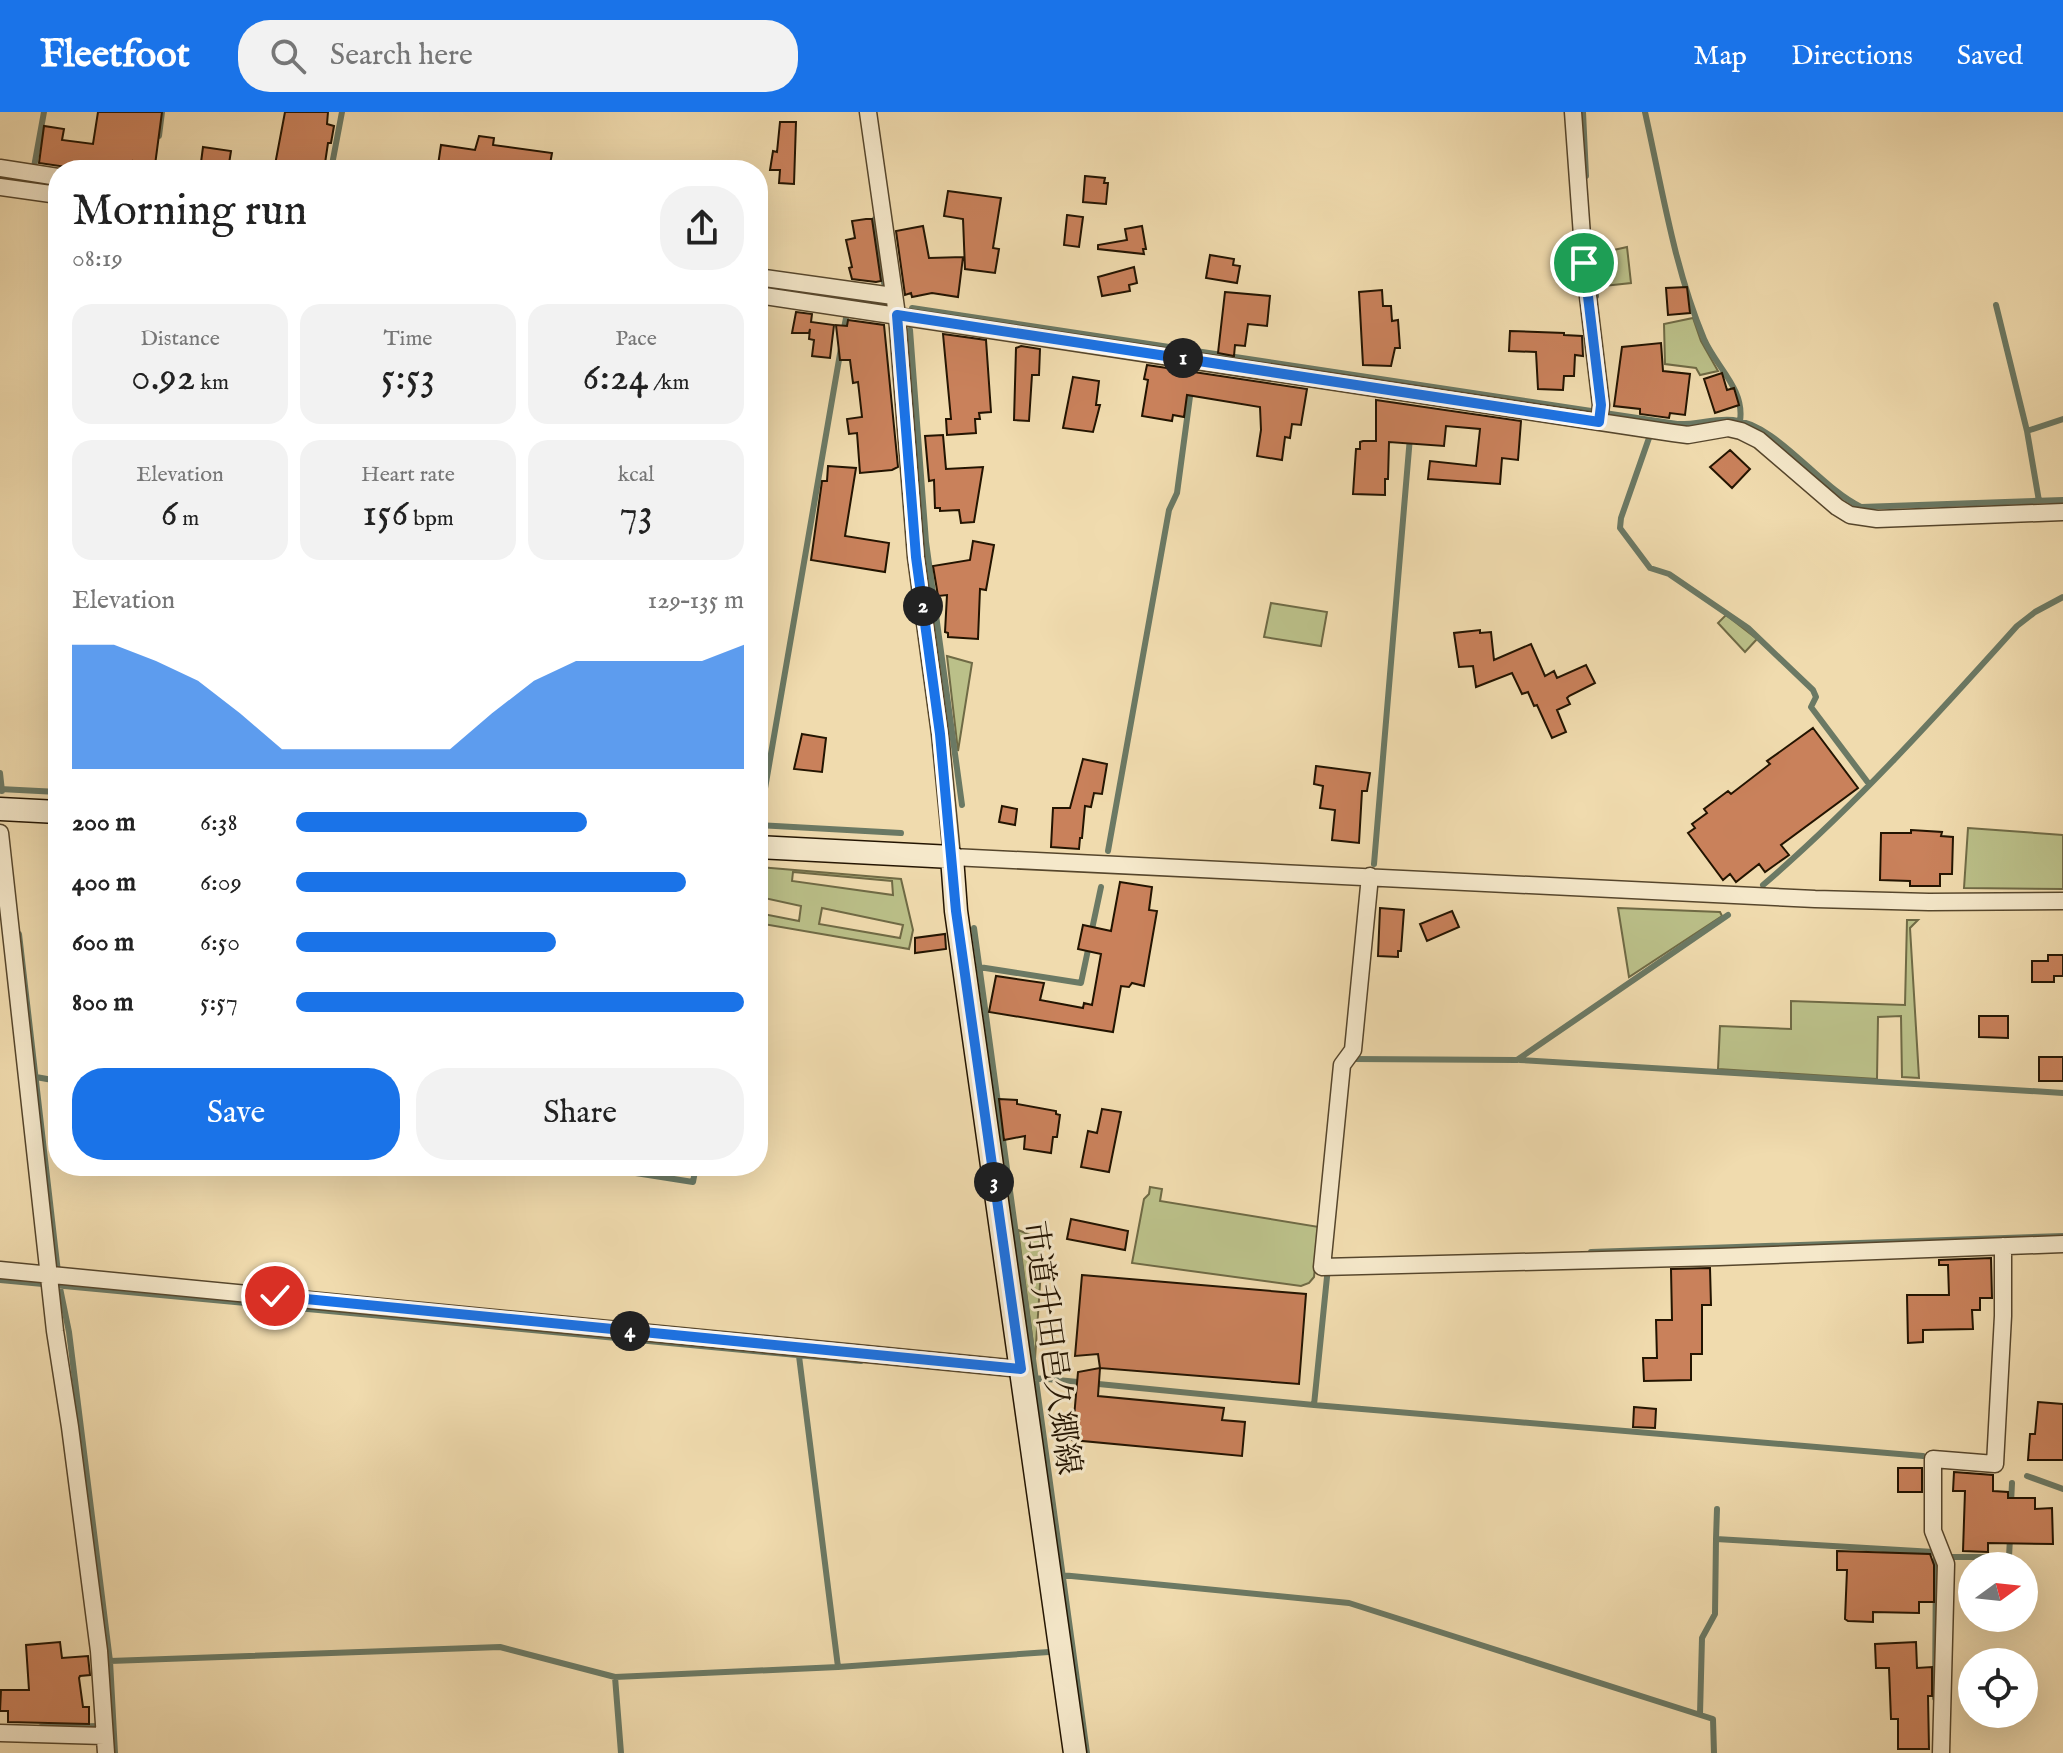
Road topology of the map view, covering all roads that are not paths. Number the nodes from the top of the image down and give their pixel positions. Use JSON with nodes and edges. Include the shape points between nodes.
{"nodes":[{"id":1,"x":868,"y":112,"type":"edge"},
{"id":2,"x":1573,"y":112,"type":"edge"},
{"id":3,"x":0,"y":168,"type":"edge"},
{"id":4,"x":48,"y":175,"type":"edge"},
{"id":5,"x":0,"y":187,"type":"edge"},
{"id":6,"x":48,"y":194,"type":"edge"},
{"id":7,"x":768,"y":278,"type":"edge"},
{"id":8,"x":768,"y":296,"type":"edge"},
{"id":9,"x":893,"y":296,"type":"junction"},
{"id":10,"x":897,"y":315,"type":"junction"},
{"id":11,"x":1600,"y":415,"type":"junction"},
{"id":12,"x":2063,"y":512,"type":"edge"},
{"id":13,"x":0,"y":809,"type":"edge"},
{"id":14,"x":48,"y":811,"type":"edge"},
{"id":15,"x":0,"y":833,"type":"edge"},
{"id":16,"x":768,"y":848,"type":"edge"},
{"id":17,"x":952,"y":857,"type":"junction"},
{"id":18,"x":1370,"y":876,"type":"junction"},
{"id":19,"x":2063,"y":901,"type":"edge"},
{"id":20,"x":2063,"y":1244,"type":"edge"},
{"id":21,"x":2003,"y":1246,"type":"junction"},
{"id":22,"x":0,"y":1270,"type":"edge"},
{"id":23,"x":53,"y":1279,"type":"junction"},
{"id":24,"x":1021,"y":1375,"type":"junction"},
{"id":25,"x":104,"y":1729,"type":"junction"},
{"id":26,"x":0,"y":1733,"type":"edge"},
{"id":27,"x":106,"y":1753,"type":"edge"},
{"id":28,"x":1075,"y":1753,"type":"edge"},
{"id":29,"x":1941,"y":1753,"type":"edge"}],
"edges":[{"from":1,"to":9,"type":"street"},
{"from":2,"to":11,"type":"street"},
{"from":3,"to":4,"type":"street"},
{"from":5,"to":6,"type":"street"},
{"from":7,"to":9,"type":"street"},
{"from":8,"to":10,"type":"street"},
{"from":9,"to":10,"type":"street"},
{"from":10,"to":11,"type":"street"},
{"from":10,"to":17,"type":"street","via":[[916,557]]},
{"from":11,"to":12,"type":"street","via":[[1688,435],[1741,431],[1850,515],[1877,519]]},
{"from":13,"to":14,"type":"street"},
{"from":15,"to":23,"type":"street"},
{"from":16,"to":17,"type":"street"},
{"from":17,"to":18,"type":"street"},
{"from":17,"to":24,"type":"street","name":"市道升田邑久郷線"},
{"from":18,"to":19,"type":"street","via":[[1815,899]]},
{"from":18,"to":21,"type":"street","via":[[1353,1050],[1342,1065],[1322,1267]]},
{"from":20,"to":21,"type":"street"},
{"from":21,"to":29,"type":"street","via":[[1995,1464],[1933,1459],[1933,1531],[1946,1564]]},
{"from":22,"to":23,"type":"street"},
{"from":23,"to":24,"type":"street"},
{"from":23,"to":25,"type":"street"},
{"from":24,"to":28,"type":"street","name":"市道升田邑久郷線"},
{"from":25,"to":26,"type":"street"},
{"from":25,"to":27,"type":"street"}]}
